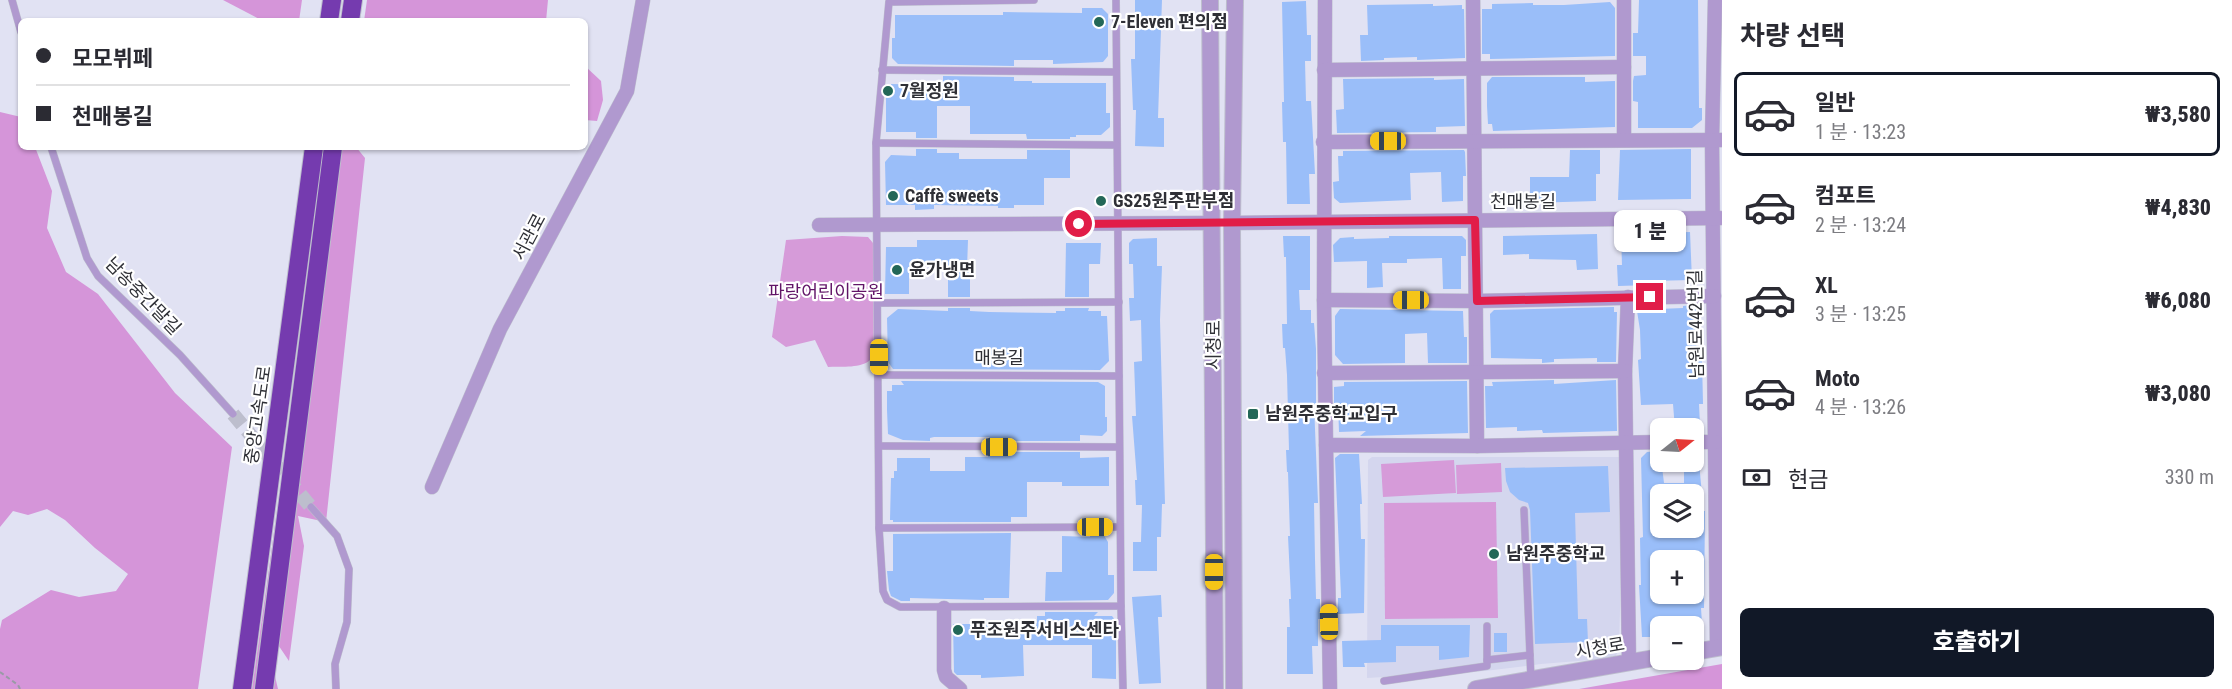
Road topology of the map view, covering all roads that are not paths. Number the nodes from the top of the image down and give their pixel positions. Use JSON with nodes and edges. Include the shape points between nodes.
{"nodes":[{"id":1,"x":12,"y":0,"type":"edge"},
{"id":2,"x":332,"y":0,"type":"edge"},
{"id":3,"x":353,"y":0,"type":"edge"},
{"id":4,"x":643,"y":0,"type":"edge"},
{"id":5,"x":1034,"y":0,"type":"edge"},
{"id":6,"x":1116,"y":0,"type":"edge"},
{"id":7,"x":1210,"y":0,"type":"edge"},
{"id":8,"x":1235,"y":0,"type":"edge"},
{"id":9,"x":1325,"y":0,"type":"edge"},
{"id":10,"x":1473,"y":0,"type":"edge"},
{"id":11,"x":1624,"y":0,"type":"edge"},
{"id":12,"x":1715,"y":0,"type":"edge"},
{"id":13,"x":329,"y":18,"type":"edge"},
{"id":14,"x":350,"y":18,"type":"edge"},
{"id":15,"x":18,"y":21,"type":"edge"},
{"id":16,"x":1624,"y":67,"type":"junction"},
{"id":17,"x":1473,"y":69,"type":"junction"},
{"id":18,"x":882,"y":70,"type":"junction"},
{"id":19,"x":1324,"y":70,"type":"junction"},
{"id":20,"x":1116,"y":72,"type":"junction"},
{"id":21,"x":1624,"y":139,"type":"junction"},
{"id":22,"x":1717,"y":140,"type":"edge"},
{"id":23,"x":1475,"y":141,"type":"junction"},
{"id":24,"x":1323,"y":142,"type":"junction"},
{"id":25,"x":876,"y":143,"type":"junction"},
{"id":26,"x":1116,"y":145,"type":"junction"},
{"id":27,"x":52,"y":150,"type":"edge"},
{"id":28,"x":314,"y":150,"type":"edge"},
{"id":29,"x":333,"y":150,"type":"edge"},
{"id":30,"x":1717,"y":218,"type":"edge"},
{"id":31,"x":1475,"y":220,"type":"junction"},
{"id":32,"x":1324,"y":221,"type":"junction"},
{"id":33,"x":1211,"y":223,"type":"junction"},
{"id":34,"x":1232,"y":223,"type":"junction"},
{"id":35,"x":877,"y":224,"type":"junction"},
{"id":36,"x":1118,"y":224,"type":"junction"},
{"id":37,"x":819,"y":225,"type":"dead end"},
{"id":38,"x":1714,"y":296,"type":"junction"},
{"id":39,"x":1628,"y":297,"type":"junction"},
{"id":40,"x":1323,"y":300,"type":"junction"},
{"id":41,"x":1477,"y":301,"type":"junction"},
{"id":42,"x":1119,"y":302,"type":"junction"},
{"id":43,"x":879,"y":303,"type":"junction"},
{"id":44,"x":1625,"y":370,"type":"junction"},
{"id":45,"x":1324,"y":373,"type":"junction"},
{"id":46,"x":1477,"y":373,"type":"junction"},
{"id":47,"x":879,"y":375,"type":"junction"},
{"id":48,"x":1119,"y":376,"type":"junction"},
{"id":49,"x":233,"y":414,"type":"tunnel mouth"},
{"id":50,"x":1627,"y":442,"type":"junction"},
{"id":51,"x":1650,"y":442,"type":"edge"},
{"id":52,"x":1326,"y":445,"type":"junction"},
{"id":53,"x":879,"y":446,"type":"junction"},
{"id":54,"x":1477,"y":446,"type":"junction"},
{"id":55,"x":1119,"y":447,"type":"junction"},
{"id":56,"x":1718,"y":449,"type":"edge"},
{"id":57,"x":432,"y":487,"type":"dead end"},
{"id":58,"x":311,"y":507,"type":"tunnel mouth"},
{"id":59,"x":1524,"y":510,"type":"dead end"},
{"id":60,"x":1119,"y":527,"type":"junction"},
{"id":61,"x":879,"y":528,"type":"junction"},
{"id":62,"x":1121,"y":606,"type":"junction"},
{"id":63,"x":944,"y":608,"type":"junction"},
{"id":64,"x":1487,"y":626,"type":"dead end"},
{"id":65,"x":1720,"y":648,"type":"edge"},
{"id":66,"x":1704,"y":650,"type":"edge"},
{"id":67,"x":1530,"y":656,"type":"junction"},
{"id":68,"x":1650,"y":659,"type":"edge"},
{"id":69,"x":1486,"y":660,"type":"junction"},
{"id":70,"x":1629,"y":663,"type":"junction"},
{"id":71,"x":1531,"y":680,"type":"junction"},
{"id":72,"x":1384,"y":681,"type":"dead end"},
{"id":73,"x":242,"y":689,"type":"edge"},
{"id":74,"x":264,"y":689,"type":"edge"},
{"id":75,"x":336,"y":689,"type":"edge"},
{"id":76,"x":960,"y":689,"type":"edge"},
{"id":77,"x":1123,"y":689,"type":"edge"},
{"id":78,"x":1215,"y":689,"type":"edge"},
{"id":79,"x":1234,"y":689,"type":"edge"},
{"id":80,"x":1330,"y":689,"type":"edge"},
{"id":81,"x":1476,"y":689,"type":"edge"}],
"edges":[{"from":1,"to":15,"type":"lane"},
{"from":2,"to":13,"type":"highway"},
{"from":3,"to":14,"type":"highway"},
{"from":4,"to":57,"type":"street","name":"서관로","via":[[627,91],[500,330]]},
{"from":5,"to":18,"type":"lane","via":[[889,2]]},
{"from":6,"to":20,"type":"lane"},
{"from":7,"to":33,"type":"street","name":"시청로"},
{"from":8,"to":34,"type":"street","name":"시청로"},
{"from":9,"to":19,"type":"street"},
{"from":10,"to":17,"type":"street"},
{"from":11,"to":16,"type":"street"},
{"from":12,"to":22,"type":"street","name":"남원로442번길"},
{"from":16,"to":17,"type":"street"},
{"from":16,"to":21,"type":"street"},
{"from":17,"to":19,"type":"street"},
{"from":17,"to":23,"type":"street"},
{"from":18,"to":20,"type":"lane"},
{"from":18,"to":25,"type":"lane"},
{"from":19,"to":24,"type":"street"},
{"from":20,"to":26,"type":"lane"},
{"from":21,"to":22,"type":"street"},
{"from":21,"to":23,"type":"street"},
{"from":22,"to":30,"type":"street","name":"남원로442번길"},
{"from":23,"to":24,"type":"street"},
{"from":23,"to":31,"type":"street"},
{"from":24,"to":32,"type":"street"},
{"from":25,"to":26,"type":"lane"},
{"from":25,"to":35,"type":"lane"},
{"from":26,"to":36,"type":"lane"},
{"from":27,"to":49,"type":"lane","name":"남송중간말길","via":[[87,258],[98,276],[180,355]]},
{"from":28,"to":73,"type":"highway","name":"중앙고속도로"},
{"from":29,"to":74,"type":"highway"},
{"from":30,"to":31,"type":"street","name":"천매봉길"},
{"from":30,"to":38,"type":"street","name":"남원로442번길"},
{"from":31,"to":32,"type":"street","name":"천매봉길"},
{"from":31,"to":41,"type":"street"},
{"from":32,"to":34,"type":"street","name":"천매봉길"},
{"from":32,"to":40,"type":"street"},
{"from":33,"to":34,"type":"street"},
{"from":33,"to":36,"type":"street"},
{"from":33,"to":78,"type":"street","name":"시청로"},
{"from":34,"to":79,"type":"street","name":"시청로"},
{"from":35,"to":36,"type":"street"},
{"from":35,"to":37,"type":"street"},
{"from":35,"to":43,"type":"lane"},
{"from":36,"to":42,"type":"lane"},
{"from":38,"to":39,"type":"street"},
{"from":38,"to":56,"type":"street","name":"남원로442번길"},
{"from":39,"to":41,"type":"street"},
{"from":39,"to":44,"type":"street"},
{"from":40,"to":41,"type":"street"},
{"from":40,"to":45,"type":"street"},
{"from":41,"to":46,"type":"street"},
{"from":42,"to":43,"type":"lane"},
{"from":42,"to":48,"type":"lane"},
{"from":43,"to":47,"type":"lane"},
{"from":44,"to":46,"type":"street"},
{"from":44,"to":50,"type":"street"},
{"from":45,"to":46,"type":"street"},
{"from":45,"to":52,"type":"street"},
{"from":46,"to":54,"type":"street"},
{"from":47,"to":48,"type":"lane","name":"매봉길"},
{"from":47,"to":53,"type":"lane"},
{"from":48,"to":55,"type":"lane"},
{"from":50,"to":51,"type":"street"},
{"from":50,"to":54,"type":"street"},
{"from":50,"to":70,"type":"street"},
{"from":52,"to":54,"type":"street"},
{"from":52,"to":80,"type":"street"},
{"from":53,"to":55,"type":"lane"},
{"from":53,"to":61,"type":"lane"},
{"from":55,"to":60,"type":"lane"},
{"from":56,"to":65,"type":"street","name":"남원로442번길"},
{"from":58,"to":75,"type":"lane","via":[[337,536],[349,569],[346,622],[335,664]]},
{"from":59,"to":67,"type":"lane"},
{"from":60,"to":61,"type":"lane"},
{"from":60,"to":62,"type":"lane"},
{"from":61,"to":63,"type":"lane","via":[[881,585],[887,600],[895,606]]},
{"from":62,"to":63,"type":"lane"},
{"from":62,"to":77,"type":"lane"},
{"from":63,"to":76,"type":"street","via":[[944,670]]},
{"from":64,"to":69,"type":"lane"},
{"from":65,"to":66,"type":"street"},
{"from":67,"to":69,"type":"lane"},
{"from":67,"to":71,"type":"lane"},
{"from":68,"to":70,"type":"street","name":"시청로"},
{"from":69,"to":72,"type":"lane","via":[[1486,666]]},
{"from":70,"to":71,"type":"street","name":"시청로"},
{"from":71,"to":81,"type":"street","name":"시청로"}]}
